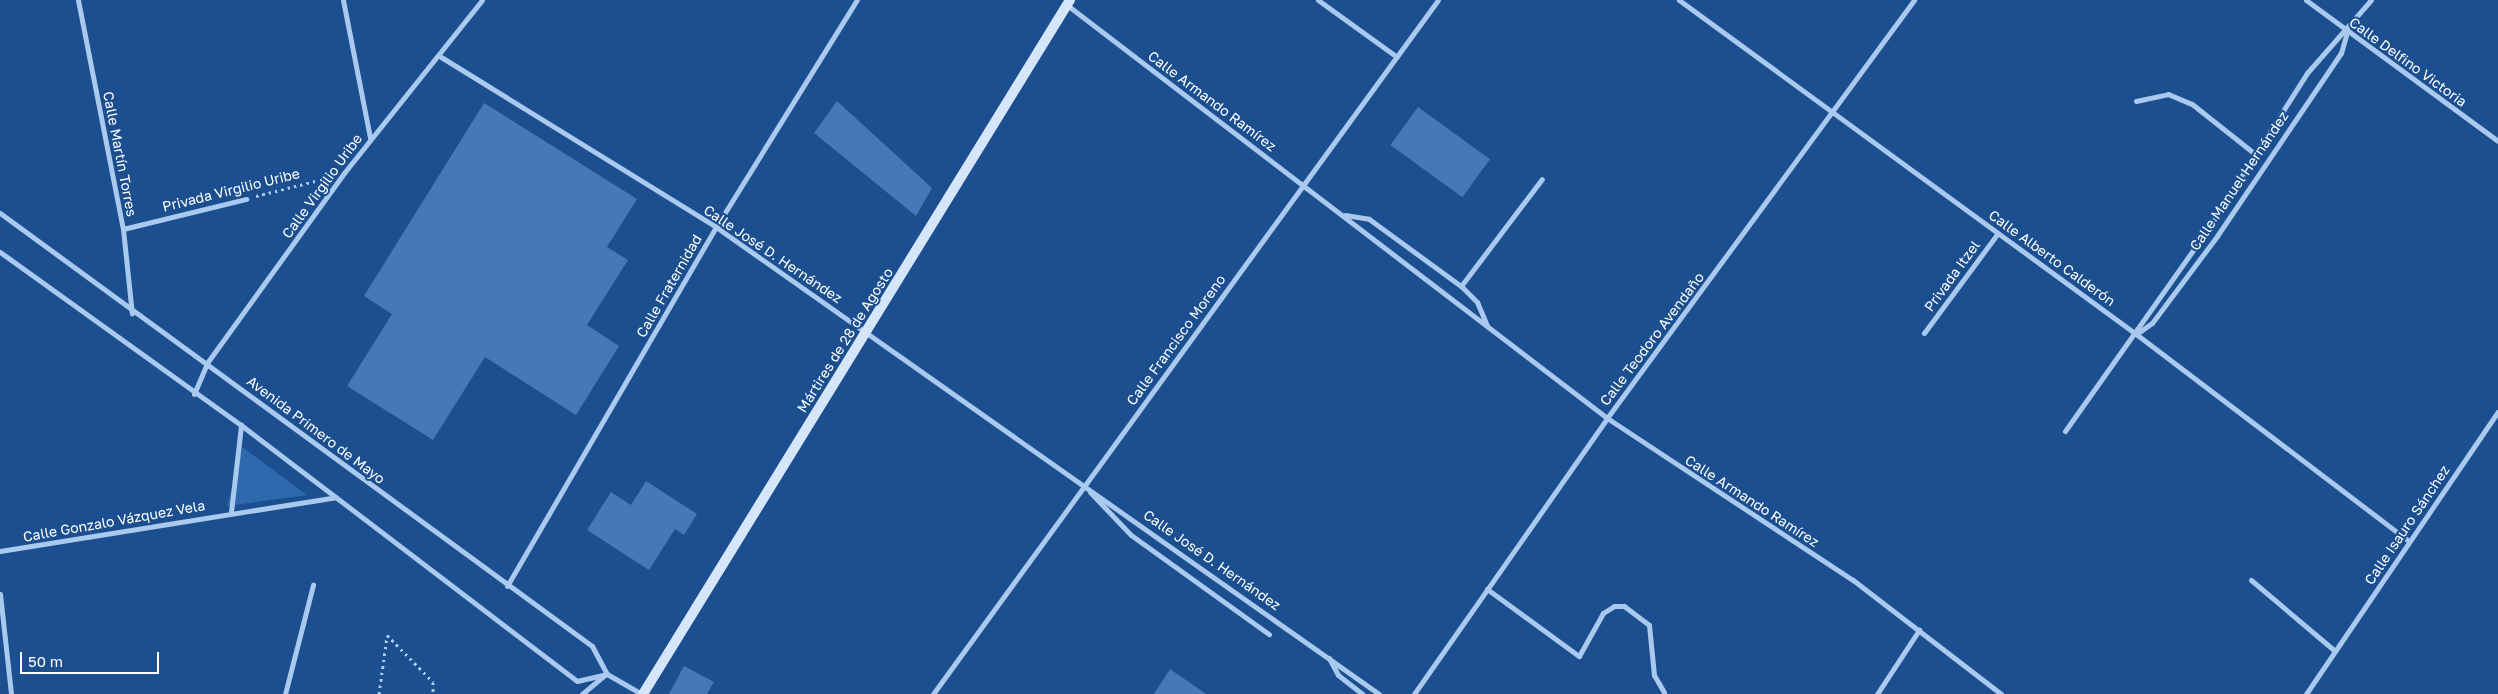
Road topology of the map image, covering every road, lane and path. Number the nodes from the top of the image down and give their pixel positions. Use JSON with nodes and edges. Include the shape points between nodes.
{"nodes":[{"id":1,"x":78,"y":0,"type":"edge"},
{"id":2,"x":343,"y":0,"type":"edge"},
{"id":3,"x":482,"y":0,"type":"edge"},
{"id":4,"x":857,"y":0,"type":"edge"},
{"id":5,"x":1318,"y":0,"type":"edge"},
{"id":6,"x":1438,"y":0,"type":"edge"},
{"id":7,"x":1679,"y":0,"type":"edge"},
{"id":8,"x":1914,"y":0,"type":"edge"},
{"id":9,"x":2306,"y":0,"type":"edge"},
{"id":10,"x":2371,"y":0,"type":"edge"},
{"id":11,"x":1069,"y":3,"type":"edge"},
{"id":12,"x":2347,"y":32,"type":"junction"},
{"id":13,"x":441,"y":57,"type":"junction"},
{"id":14,"x":1397,"y":57,"type":"junction"},
{"id":15,"x":2136,"y":101,"type":"dead end"},
{"id":16,"x":1834,"y":113,"type":"junction"},
{"id":17,"x":370,"y":138,"type":"junction"},
{"id":18,"x":2498,"y":141,"type":"edge"},
{"id":19,"x":2256,"y":154,"type":"junction"},
{"id":20,"x":344,"y":173,"type":"junction"},
{"id":21,"x":1542,"y":179,"type":"dead end"},
{"id":22,"x":1304,"y":185,"type":"junction"},
{"id":23,"x":246,"y":199,"type":"joint"},
{"id":24,"x":0,"y":213,"type":"edge"},
{"id":25,"x":1344,"y":215,"type":"junction"},
{"id":26,"x":716,"y":228,"type":"junction"},
{"id":27,"x":124,"y":229,"type":"junction"},
{"id":28,"x":1998,"y":233,"type":"junction"},
{"id":29,"x":0,"y":252,"type":"edge"},
{"id":30,"x":1461,"y":286,"type":"junction"},
{"id":31,"x":132,"y":314,"type":"junction"},
{"id":32,"x":1489,"y":328,"type":"junction"},
{"id":33,"x":866,"y":332,"type":"junction"},
{"id":34,"x":1924,"y":334,"type":"dead end"},
{"id":35,"x":2136,"y":334,"type":"junction"},
{"id":36,"x":207,"y":363,"type":"junction"},
{"id":37,"x":194,"y":394,"type":"junction"},
{"id":38,"x":2498,"y":412,"type":"edge"},
{"id":39,"x":1607,"y":418,"type":"junction"},
{"id":40,"x":241,"y":425,"type":"junction"},
{"id":41,"x":2065,"y":431,"type":"dead end"},
{"id":42,"x":1083,"y":484,"type":"junction"},
{"id":43,"x":336,"y":497,"type":"junction"},
{"id":44,"x":231,"y":512,"type":"junction"},
{"id":45,"x":2408,"y":541,"type":"junction"},
{"id":46,"x":0,"y":551,"type":"edge"},
{"id":47,"x":2251,"y":580,"type":"dead end"},
{"id":48,"x":314,"y":585,"type":"dead end"},
{"id":49,"x":507,"y":586,"type":"junction"},
{"id":50,"x":1487,"y":589,"type":"junction"},
{"id":51,"x":0,"y":594,"type":"edge"},
{"id":52,"x":1919,"y":630,"type":"junction"},
{"id":53,"x":1269,"y":634,"type":"dead end"},
{"id":54,"x":2335,"y":651,"type":"junction"},
{"id":55,"x":1328,"y":655,"type":"junction"},
{"id":56,"x":607,"y":674,"type":"junction"},
{"id":57,"x":1664,"y":692,"type":"dead end"},
{"id":58,"x":10,"y":694,"type":"edge"},
{"id":59,"x":285,"y":694,"type":"edge"},
{"id":60,"x":379,"y":694,"type":"edge"},
{"id":61,"x":433,"y":694,"type":"edge"},
{"id":62,"x":582,"y":694,"type":"edge"},
{"id":63,"x":642,"y":694,"type":"edge"},
{"id":64,"x":933,"y":694,"type":"edge"},
{"id":65,"x":1362,"y":694,"type":"edge"},
{"id":66,"x":1379,"y":694,"type":"edge"},
{"id":67,"x":1414,"y":694,"type":"edge"},
{"id":68,"x":1877,"y":694,"type":"edge"},
{"id":69,"x":2001,"y":694,"type":"edge"},
{"id":70,"x":2306,"y":694,"type":"edge"}],
"edges":[{"from":1,"to":27,"type":"street","name":"Calle Martín Torres"},
{"from":2,"to":17,"type":"street"},
{"from":3,"to":13,"type":"street","name":"Calle Virgilio Uribe"},
{"from":4,"to":26,"type":"street","name":"Calle Fraternidad"},
{"from":5,"to":14,"type":"street"},
{"from":6,"to":14,"type":"street","name":"Calle Francisco Moreno"},
{"from":7,"to":16,"type":"street","name":"Calle Alberto Calderón"},
{"from":8,"to":16,"type":"street","name":"Calle Teodoro Avendaño"},
{"from":9,"to":12,"type":"street","name":"Calle Delfino Victoria"},
{"from":10,"to":12,"type":"street","name":"Calle Manuel Hernández"},
{"from":11,"to":22,"type":"street","name":"Calle Armando Ramírez"},
{"from":11,"to":33,"type":"main road","name":"Mártires de 28 de Agosto"},
{"from":12,"to":18,"type":"street","name":"Calle Delfino Victoria"},
{"from":12,"to":19,"type":"street","name":"Calle Manuel Hernández","via":[[2307,73]]},
{"from":12,"to":35,"type":"street","name":"Calle Manuel Hernández","via":[[2341,53],[2217,236],[2152,323]]},
{"from":13,"to":17,"type":"street","name":"Calle Virgilio Uribe"},
{"from":13,"to":26,"type":"street","name":"Calle José D. Hernández"},
{"from":14,"to":22,"type":"street","name":"Calle Francisco Moreno"},
{"from":15,"to":19,"type":"street","via":[[2168,94],[2192,104]]},
{"from":16,"to":28,"type":"street","name":"Calle Alberto Calderón"},
{"from":16,"to":39,"type":"street","name":"Calle Teodoro Avendaño"},
{"from":17,"to":20,"type":"street","name":"Calle Virgilio Uribe"},
{"from":19,"to":35,"type":"street","name":"Calle Manuel Hernández"},
{"from":20,"to":23,"type":"path","name":"Privada Virgilio Uribe"},
{"from":20,"to":36,"type":"street","name":"Calle Virgilio Uribe"},
{"from":21,"to":30,"type":"street"},
{"from":22,"to":25,"type":"street","name":"Calle Armando Ramírez"},
{"from":22,"to":42,"type":"street","name":"Calle Francisco Moreno"},
{"from":23,"to":27,"type":"street","name":"Privada Virgilio Uribe"},
{"from":24,"to":31,"type":"street","name":"Avenida Primero de Mayo"},
{"from":25,"to":30,"type":"street","name":"Calle Armando Ramírez","via":[[1369,219]]},
{"from":25,"to":32,"type":"street","name":"Calle Armando Ramírez"},
{"from":26,"to":33,"type":"street","name":"Calle José D. Hernández"},
{"from":26,"to":49,"type":"street","name":"Calle Fraternidad"},
{"from":27,"to":31,"type":"street","name":"Calle Martín Torres"},
{"from":28,"to":34,"type":"street","name":"Privada Itzel"},
{"from":28,"to":35,"type":"street","name":"Calle Alberto Calderón"},
{"from":29,"to":37,"type":"street"},
{"from":30,"to":32,"type":"street","name":"Calle Armando Ramírez","via":[[1477,302]]},
{"from":31,"to":36,"type":"street","name":"Avenida Primero de Mayo"},
{"from":32,"to":39,"type":"street","name":"Calle Armando Ramírez"},
{"from":33,"to":42,"type":"street","name":"Calle José D. Hernández"},
{"from":33,"to":63,"type":"main road","name":"Mártires de 28 de Agosto"},
{"from":35,"to":41,"type":"street","name":"Calle Manuel Hernández"},
{"from":35,"to":45,"type":"street","name":"Calle Alberto Calderón"},
{"from":36,"to":37,"type":"street","name":"Calle Virgilio Uribe"},
{"from":36,"to":49,"type":"street","name":"Avenida Primero de Mayo"},
{"from":37,"to":40,"type":"street"},
{"from":38,"to":45,"type":"street","name":"Calle Isauro Sánchez"},
{"from":39,"to":50,"type":"street","name":"Calle Teodoro Avendaño"},
{"from":39,"to":52,"type":"street","name":"Calle Armando Ramírez","via":[[1853,580]]},
{"from":40,"to":43,"type":"street"},
{"from":40,"to":44,"type":"street"},
{"from":42,"to":53,"type":"street","name":"Calle José D. Hernández","via":[[1130,535]]},
{"from":42,"to":55,"type":"street","name":"Calle José D. Hernández"},
{"from":42,"to":64,"type":"street","name":"Calle Francisco Moreno"},
{"from":43,"to":44,"type":"street","name":"Calle Gonzalo Vázquez Vela"},
{"from":43,"to":56,"type":"street","via":[[577,681]]},
{"from":44,"to":46,"type":"street","name":"Calle Gonzalo Vázquez Vela"},
{"from":45,"to":54,"type":"street","name":"Calle Isauro Sánchez"},
{"from":47,"to":54,"type":"street"},
{"from":48,"to":59,"type":"street"},
{"from":49,"to":56,"type":"street","name":"Avenida Primero de Mayo","via":[[592,646]]},
{"from":50,"to":57,"type":"street","via":[[1578,656],[1604,613],[1614,606],[1624,606],[1649,625],[1654,675]]},
{"from":50,"to":67,"type":"street","name":"Calle Teodoro Avendaño"},
{"from":51,"to":58,"type":"street"},
{"from":52,"to":68,"type":"street"},
{"from":52,"to":69,"type":"street","name":"Calle Armando Ramírez"},
{"from":54,"to":70,"type":"street","name":"Calle Isauro Sánchez"},
{"from":55,"to":65,"type":"street","name":"Calle José D. Hernández","via":[[1338,675]]},
{"from":55,"to":66,"type":"street","name":"Calle José D. Hernández"},
{"from":56,"to":62,"type":"street"},
{"from":56,"to":63,"type":"street"},
{"from":60,"to":61,"type":"path","via":[[387,635],[433,682]]}]}
